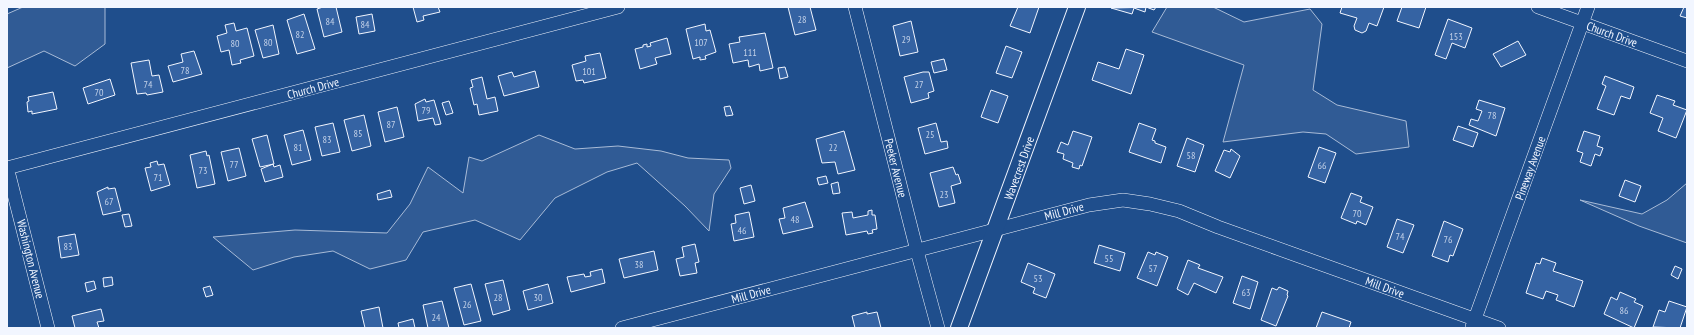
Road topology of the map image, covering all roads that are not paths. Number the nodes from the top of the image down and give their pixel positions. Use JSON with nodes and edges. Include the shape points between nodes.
{"nodes":[{"id":1,"x":618,"y":7,"type":"edge"},
{"id":2,"x":855,"y":7,"type":"edge"},
{"id":3,"x":1077,"y":7,"type":"edge"},
{"id":4,"x":1538,"y":7,"type":"edge"},
{"id":5,"x":1588,"y":7,"type":"edge"},
{"id":6,"x":1582,"y":23,"type":"junction"},
{"id":7,"x":1687,"y":61,"type":"edge"},
{"id":8,"x":7,"y":168,"type":"edge"},
{"id":9,"x":996,"y":230,"type":"junction"},
{"id":10,"x":917,"y":251,"type":"junction"},
{"id":11,"x":1474,"y":324,"type":"edge"},
{"id":12,"x":48,"y":328,"type":"edge"},
{"id":13,"x":622,"y":328,"type":"edge"},
{"id":14,"x":938,"y":328,"type":"edge"},
{"id":15,"x":959,"y":328,"type":"edge"},
{"id":16,"x":1499,"y":328,"type":"edge"}],
"edges":[{"from":1,"to":8,"type":"street","name":"Church Drive"},
{"from":2,"to":10,"type":"street","name":"Peeker Avenue"},
{"from":3,"to":9,"type":"street","name":"Wavecrest Drive"},
{"from":4,"to":6,"type":"street","name":"Church Drive"},
{"from":5,"to":6,"type":"street","name":"Pineway Avenue"},
{"from":6,"to":7,"type":"street","name":"Church Drive"},
{"from":6,"to":11,"type":"street","name":"Pineway Avenue"},
{"from":8,"to":12,"type":"street","name":"Washington Avenue"},
{"from":9,"to":10,"type":"street","name":"Mill Drive"},
{"from":9,"to":11,"type":"street","name":"Mill Drive","via":[[1089,205],[1123,200],[1150,204],[1179,211]]},
{"from":9,"to":15,"type":"street","name":"Wavecrest Drive"},
{"from":10,"to":13,"type":"street","name":"Mill Drive"},
{"from":10,"to":14,"type":"street","name":"Peeker Avenue"},
{"from":11,"to":16,"type":"street","name":"Mill Drive"}]}
